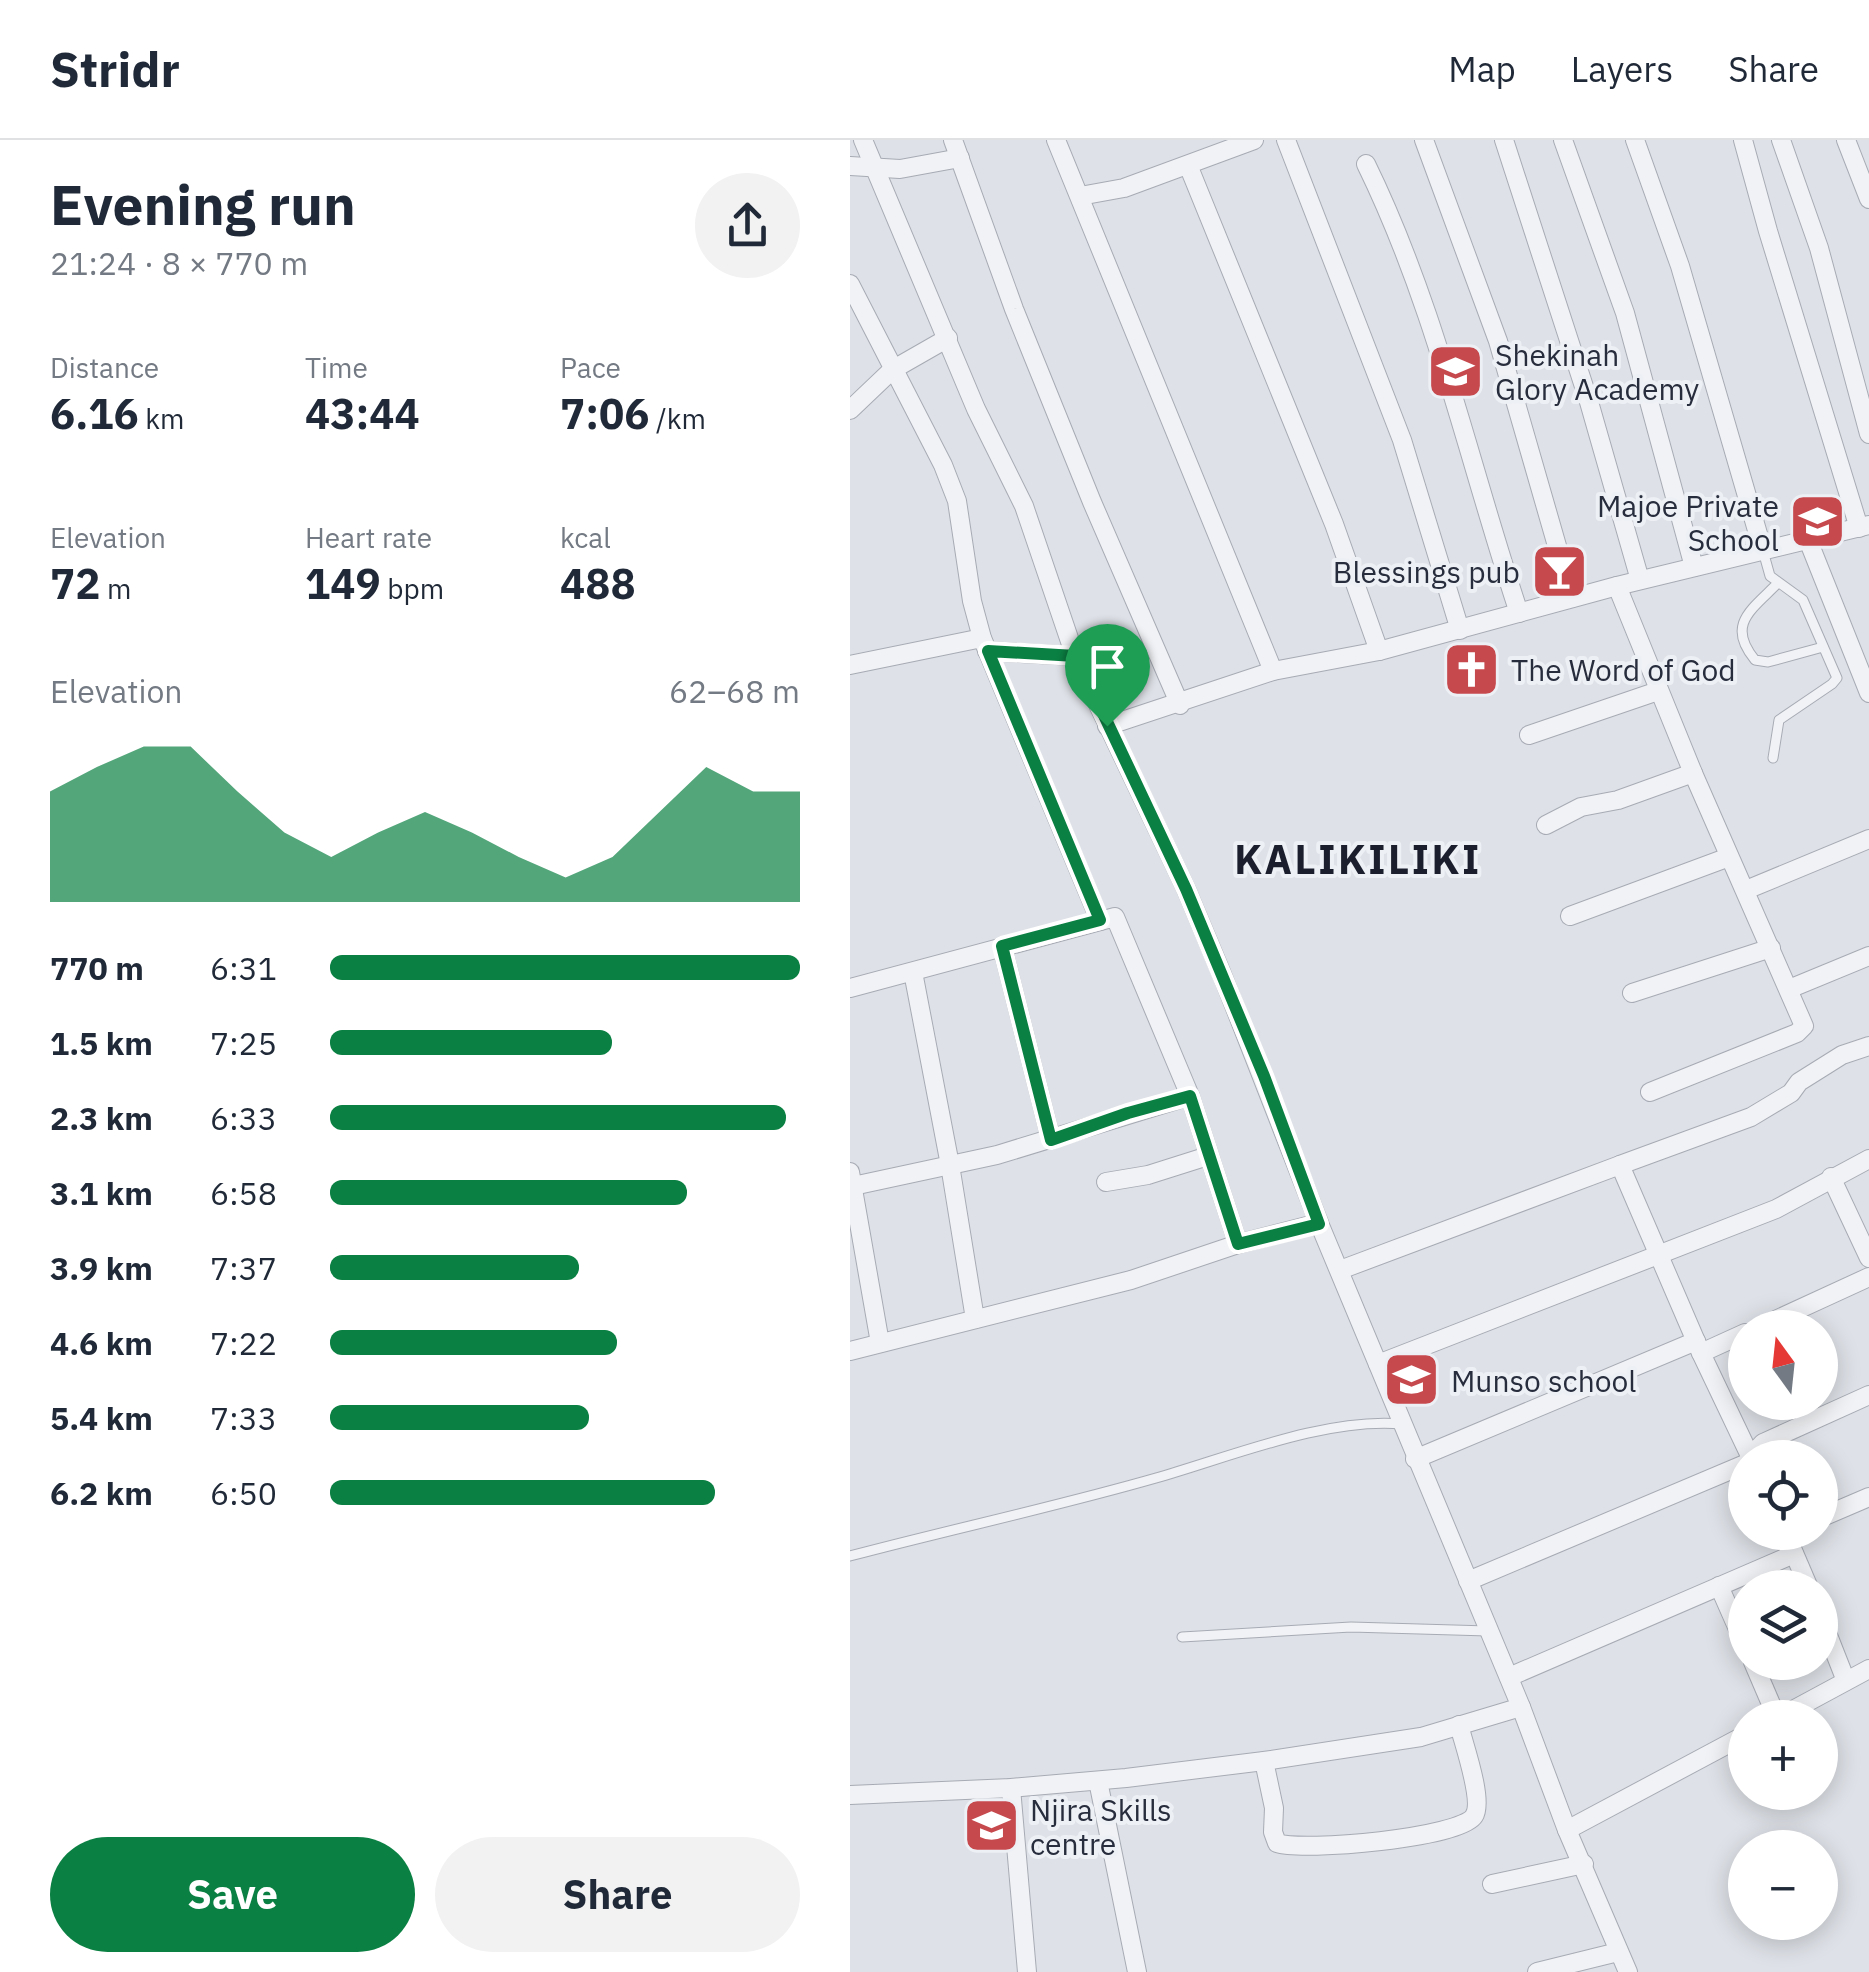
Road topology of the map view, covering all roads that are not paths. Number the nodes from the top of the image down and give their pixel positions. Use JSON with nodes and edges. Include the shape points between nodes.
{"nodes":[{"id":1,"x":863,"y":140,"type":"edge"},
{"id":2,"x":1056,"y":140,"type":"edge"},
{"id":3,"x":1254,"y":140,"type":"edge"},
{"id":4,"x":1286,"y":140,"type":"edge"},
{"id":5,"x":1424,"y":140,"type":"edge"},
{"id":6,"x":1504,"y":140,"type":"edge"},
{"id":7,"x":1564,"y":140,"type":"edge"},
{"id":8,"x":1634,"y":140,"type":"edge"},
{"id":9,"x":1743,"y":140,"type":"edge"},
{"id":10,"x":1780,"y":140,"type":"edge"},
{"id":11,"x":1846,"y":140,"type":"edge"},
{"id":12,"x":957,"y":149,"type":"edge"},
{"id":13,"x":1188,"y":164,"type":"junction"},
{"id":14,"x":1366,"y":164,"type":"dead end"},
{"id":15,"x":850,"y":166,"type":"edge"},
{"id":16,"x":874,"y":167,"type":"junction"},
{"id":17,"x":1080,"y":196,"type":"junction"},
{"id":18,"x":1869,"y":199,"type":"edge"},
{"id":19,"x":850,"y":284,"type":"edge"},
{"id":20,"x":858,"y":321,"type":"edge"},
{"id":21,"x":948,"y":338,"type":"junction"},
{"id":22,"x":892,"y":370,"type":"junction"},
{"id":23,"x":850,"y":410,"type":"edge"},
{"id":24,"x":1869,"y":434,"type":"edge"},
{"id":25,"x":1866,"y":528,"type":"edge"},
{"id":26,"x":1808,"y":540,"type":"junction"},
{"id":27,"x":1764,"y":550,"type":"junction"},
{"id":28,"x":1694,"y":567,"type":"junction"},
{"id":29,"x":1640,"y":580,"type":"junction"},
{"id":30,"x":1777,"y":584,"type":"junction"},
{"id":31,"x":1617,"y":586,"type":"junction"},
{"id":32,"x":1572,"y":598,"type":"junction"},
{"id":33,"x":1519,"y":613,"type":"junction"},
{"id":34,"x":1460,"y":630,"type":"junction"},
{"id":35,"x":985,"y":645,"type":"junction"},
{"id":36,"x":1823,"y":647,"type":"junction"},
{"id":37,"x":1380,"y":651,"type":"junction"},
{"id":38,"x":1076,"y":656,"type":"junction"},
{"id":39,"x":850,"y":665,"type":"edge"},
{"id":40,"x":1274,"y":671,"type":"junction"},
{"id":41,"x":1658,"y":691,"type":"junction"},
{"id":42,"x":1869,"y":693,"type":"edge"},
{"id":43,"x":1180,"y":704,"type":"junction"},
{"id":44,"x":1107,"y":726,"type":"junction"},
{"id":45,"x":1528,"y":735,"type":"dead end"},
{"id":46,"x":1773,"y":758,"type":"dead end"},
{"id":47,"x":1693,"y":774,"type":"junction"},
{"id":48,"x":1546,"y":825,"type":"dead end"},
{"id":49,"x":1869,"y":839,"type":"edge"},
{"id":50,"x":1729,"y":857,"type":"junction"},
{"id":51,"x":1746,"y":890,"type":"junction"},
{"id":52,"x":1570,"y":916,"type":"dead end"},
{"id":53,"x":1100,"y":920,"type":"junction"},
{"id":54,"x":1002,"y":946,"type":"junction"},
{"id":55,"x":1771,"y":948,"type":"junction"},
{"id":56,"x":1869,"y":956,"type":"edge"},
{"id":57,"x":913,"y":972,"type":"junction"},
{"id":58,"x":850,"y":988,"type":"edge"},
{"id":59,"x":1789,"y":989,"type":"junction"},
{"id":60,"x":1632,"y":992,"type":"dead end"},
{"id":61,"x":1869,"y":1046,"type":"edge"},
{"id":62,"x":1650,"y":1092,"type":"dead end"},
{"id":63,"x":1190,"y":1096,"type":"junction"},
{"id":64,"x":1051,"y":1140,"type":"junction"},
{"id":65,"x":1208,"y":1156,"type":"junction"},
{"id":66,"x":1869,"y":1159,"type":"edge"},
{"id":67,"x":950,"y":1165,"type":"junction"},
{"id":68,"x":1620,"y":1165,"type":"junction"},
{"id":69,"x":1831,"y":1177,"type":"junction"},
{"id":70,"x":851,"y":1179,"type":"edge"},
{"id":71,"x":1106,"y":1182,"type":"dead end"},
{"id":72,"x":1319,"y":1224,"type":"junction"},
{"id":73,"x":1238,"y":1244,"type":"junction"},
{"id":74,"x":1658,"y":1257,"type":"junction"},
{"id":75,"x":1869,"y":1258,"type":"edge"},
{"id":76,"x":1340,"y":1270,"type":"junction"},
{"id":77,"x":1869,"y":1277,"type":"edge"},
{"id":78,"x":1797,"y":1310,"type":"edge"},
{"id":79,"x":975,"y":1320,"type":"junction"},
{"id":80,"x":1728,"y":1339,"type":"edge"},
{"id":81,"x":880,"y":1343,"type":"junction"},
{"id":82,"x":1698,"y":1347,"type":"junction"},
{"id":83,"x":850,"y":1351,"type":"edge"},
{"id":84,"x":1378,"y":1364,"type":"junction"},
{"id":85,"x":1869,"y":1395,"type":"edge"},
{"id":86,"x":1402,"y":1424,"type":"junction"},
{"id":87,"x":1741,"y":1440,"type":"edge"},
{"id":88,"x":1769,"y":1440,"type":"edge"},
{"id":89,"x":1415,"y":1459,"type":"junction"},
{"id":90,"x":1728,"y":1467,"type":"edge"},
{"id":91,"x":1869,"y":1497,"type":"edge"},
{"id":92,"x":1838,"y":1510,"type":"edge"},
{"id":93,"x":1792,"y":1550,"type":"edge"},
{"id":94,"x":1794,"y":1554,"type":"junction"},
{"id":95,"x":850,"y":1556,"type":"edge"},
{"id":96,"x":1801,"y":1570,"type":"edge"},
{"id":97,"x":1468,"y":1581,"type":"junction"},
{"id":98,"x":1719,"y":1586,"type":"junction"},
{"id":99,"x":1728,"y":1606,"type":"edge"},
{"id":100,"x":1490,"y":1631,"type":"junction"},
{"id":101,"x":1182,"y":1637,"type":"dead end"},
{"id":102,"x":1838,"y":1661,"type":"edge"},
{"id":103,"x":1869,"y":1668,"type":"edge"},
{"id":104,"x":1508,"y":1677,"type":"junction"},
{"id":105,"x":1846,"y":1681,"type":"junction"},
{"id":106,"x":1811,"y":1700,"type":"edge"},
{"id":107,"x":1522,"y":1707,"type":"junction"},
{"id":108,"x":1459,"y":1726,"type":"junction"},
{"id":109,"x":1728,"y":1744,"type":"edge"},
{"id":110,"x":1264,"y":1761,"type":"junction"},
{"id":111,"x":1098,"y":1780,"type":"junction"},
{"id":112,"x":1012,"y":1788,"type":"junction"},
{"id":113,"x":850,"y":1795,"type":"edge"},
{"id":114,"x":1567,"y":1830,"type":"junction"},
{"id":115,"x":1584,"y":1864,"type":"junction"},
{"id":116,"x":1492,"y":1884,"type":"dead end"},
{"id":117,"x":1618,"y":1952,"type":"junction"},
{"id":118,"x":1028,"y":1972,"type":"edge"},
{"id":119,"x":1137,"y":1972,"type":"edge"},
{"id":120,"x":1537,"y":1972,"type":"edge"},
{"id":121,"x":1628,"y":1972,"type":"edge"}],
"edges":[{"from":1,"to":16,"type":"street"},
{"from":2,"to":17,"type":"street"},
{"from":3,"to":13,"type":"street"},
{"from":4,"to":34,"type":"street","via":[[1402,440]]},
{"from":5,"to":32,"type":"street","via":[[1498,341]]},
{"from":6,"to":29,"type":"street"},
{"from":7,"to":28,"type":"street","via":[[1625,312]]},
{"from":8,"to":27,"type":"street","via":[[1680,266]]},
{"from":9,"to":25,"type":"street"},
{"from":10,"to":24,"type":"street","via":[[1818,248]]},
{"from":11,"to":18,"type":"street"},
{"from":12,"to":16,"type":"street","via":[[900,169]]},
{"from":12,"to":43,"type":"street","via":[[1014,310]]},
{"from":13,"to":17,"type":"street"},
{"from":13,"to":37,"type":"street"},
{"from":14,"to":33,"type":"street","via":[[1454,392]]},
{"from":15,"to":16,"type":"street"},
{"from":16,"to":21,"type":"street"},
{"from":17,"to":40,"type":"street"},
{"from":19,"to":20,"type":"street"},
{"from":20,"to":22,"type":"street"},
{"from":21,"to":22,"type":"street"},
{"from":21,"to":38,"type":"street","via":[[1024,506]]},
{"from":22,"to":23,"type":"street"},
{"from":22,"to":35,"type":"street","via":[[957,502]]},
{"from":25,"to":26,"type":"street"},
{"from":26,"to":27,"type":"street"},
{"from":26,"to":42,"type":"street"},
{"from":27,"to":28,"type":"street"},
{"from":27,"to":30,"type":"lane"},
{"from":28,"to":29,"type":"street"},
{"from":29,"to":31,"type":"street"},
{"from":30,"to":36,"type":"lane","via":[[1803,600]]},
{"from":30,"to":36,"type":"lane","via":[[1744,617],[1745,648],[1755,660],[1768,662]]},
{"from":31,"to":32,"type":"street"},
{"from":31,"to":41,"type":"street"},
{"from":32,"to":33,"type":"street"},
{"from":33,"to":34,"type":"street"},
{"from":34,"to":37,"type":"street"},
{"from":35,"to":38,"type":"street"},
{"from":35,"to":39,"type":"street"},
{"from":35,"to":53,"type":"street"},
{"from":36,"to":46,"type":"lane","via":[[1836,678],[1780,720]]},
{"from":37,"to":40,"type":"street"},
{"from":38,"to":44,"type":"street"},
{"from":40,"to":43,"type":"street"},
{"from":41,"to":45,"type":"street"},
{"from":41,"to":47,"type":"street"},
{"from":43,"to":44,"type":"street"},
{"from":44,"to":72,"type":"street","via":[[1186,889]]},
{"from":47,"to":48,"type":"street","via":[[1581,807]]},
{"from":47,"to":50,"type":"street"},
{"from":49,"to":51,"type":"street"},
{"from":50,"to":51,"type":"street"},
{"from":50,"to":52,"type":"street"},
{"from":51,"to":55,"type":"street"},
{"from":53,"to":54,"type":"street"},
{"from":53,"to":63,"type":"street","via":[[1115,916]]},
{"from":54,"to":57,"type":"street"},
{"from":54,"to":64,"type":"street"},
{"from":55,"to":59,"type":"street"},
{"from":55,"to":60,"type":"street"},
{"from":56,"to":59,"type":"street"},
{"from":57,"to":58,"type":"street"},
{"from":57,"to":67,"type":"street"},
{"from":59,"to":62,"type":"street","via":[[1802,1030]]},
{"from":61,"to":68,"type":"street","via":[[1842,1055],[1751,1117]]},
{"from":63,"to":64,"type":"street"},
{"from":63,"to":65,"type":"street"},
{"from":64,"to":67,"type":"street"},
{"from":65,"to":71,"type":"street"},
{"from":65,"to":73,"type":"street"},
{"from":66,"to":69,"type":"street"},
{"from":67,"to":70,"type":"street"},
{"from":67,"to":79,"type":"street"},
{"from":68,"to":74,"type":"street"},
{"from":68,"to":76,"type":"street"},
{"from":69,"to":74,"type":"street","via":[[1776,1210]]},
{"from":69,"to":75,"type":"street"},
{"from":70,"to":81,"type":"street"},
{"from":72,"to":73,"type":"street"},
{"from":72,"to":76,"type":"street"},
{"from":73,"to":79,"type":"street"},
{"from":74,"to":82,"type":"street"},
{"from":74,"to":84,"type":"street"},
{"from":76,"to":84,"type":"street"},
{"from":77,"to":78,"type":"street"},
{"from":79,"to":81,"type":"street"},
{"from":80,"to":82,"type":"street"},
{"from":81,"to":83,"type":"street"},
{"from":82,"to":87,"type":"street"},
{"from":82,"to":89,"type":"street"},
{"from":84,"to":86,"type":"street"},
{"from":85,"to":88,"type":"street"},
{"from":86,"to":89,"type":"street"},
{"from":86,"to":95,"type":"lane","via":[[1329,1429]]},
{"from":89,"to":97,"type":"street"},
{"from":90,"to":97,"type":"street"},
{"from":91,"to":92,"type":"street"},
{"from":93,"to":94,"type":"street"},
{"from":94,"to":96,"type":"street"},
{"from":94,"to":98,"type":"street"},
{"from":97,"to":100,"type":"street"},
{"from":98,"to":99,"type":"street"},
{"from":98,"to":104,"type":"street"},
{"from":100,"to":101,"type":"lane","via":[[1352,1627]]},
{"from":100,"to":104,"type":"street"},
{"from":102,"to":105,"type":"street"},
{"from":103,"to":105,"type":"street"},
{"from":104,"to":107,"type":"street"},
{"from":105,"to":106,"type":"street"},
{"from":107,"to":108,"type":"street"},
{"from":107,"to":114,"type":"street"},
{"from":108,"to":110,"type":"street"},
{"from":108,"to":110,"type":"street","via":[[1476,1814],[1417,1835],[1334,1848],[1277,1843]]},
{"from":109,"to":114,"type":"street"},
{"from":110,"to":111,"type":"street"},
{"from":111,"to":112,"type":"street"},
{"from":111,"to":119,"type":"street"},
{"from":112,"to":113,"type":"street"},
{"from":112,"to":118,"type":"street"},
{"from":114,"to":115,"type":"street"},
{"from":115,"to":116,"type":"street"},
{"from":115,"to":117,"type":"street"},
{"from":117,"to":120,"type":"street"},
{"from":117,"to":121,"type":"street"}]}
